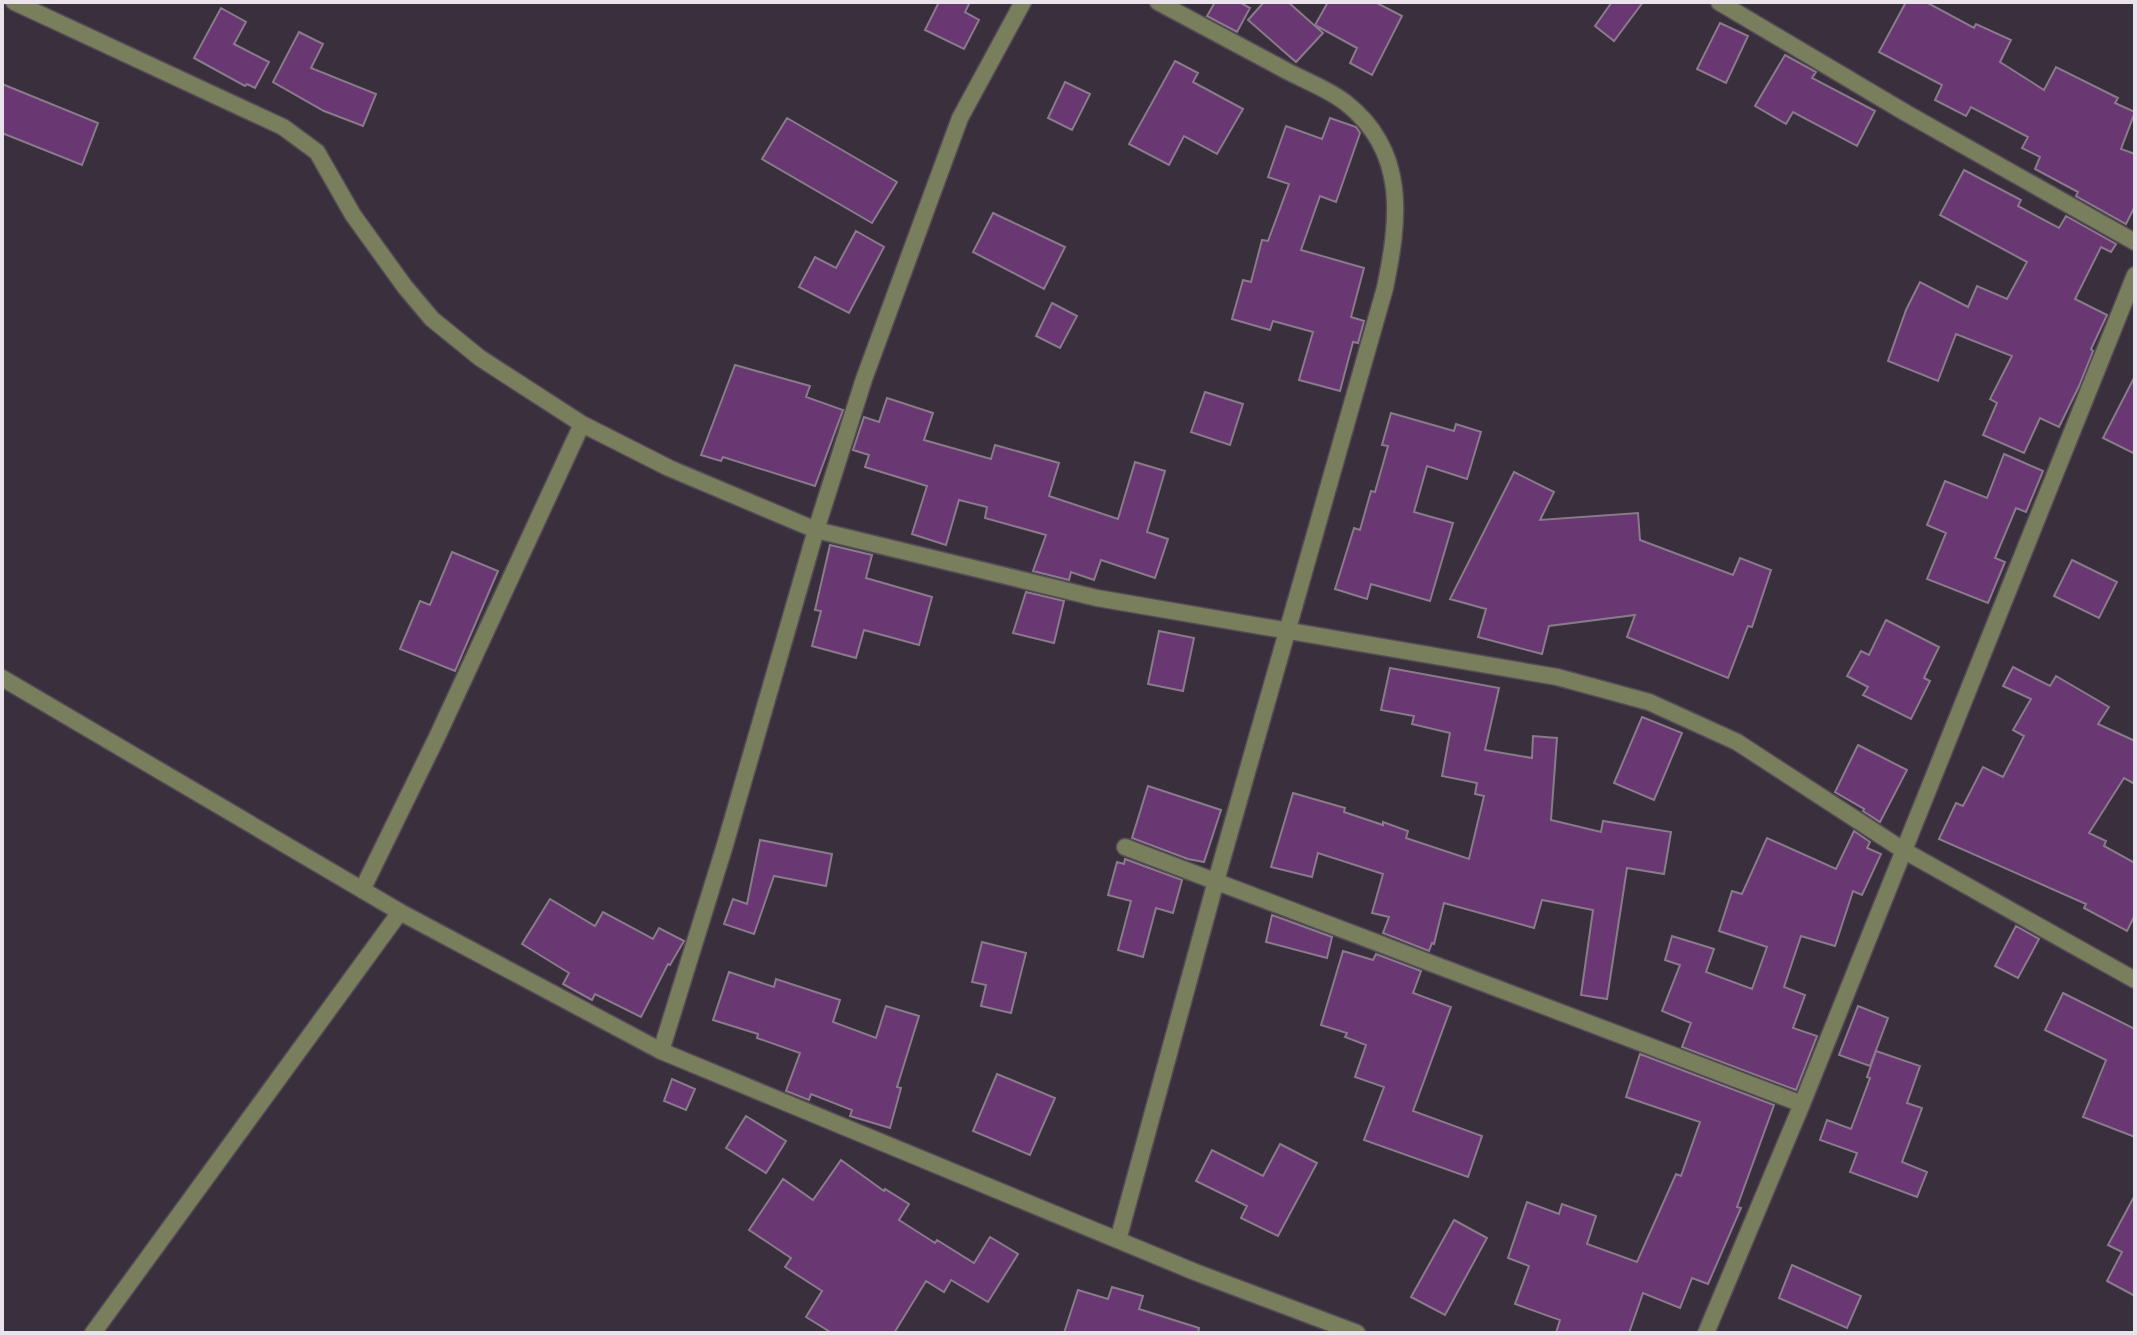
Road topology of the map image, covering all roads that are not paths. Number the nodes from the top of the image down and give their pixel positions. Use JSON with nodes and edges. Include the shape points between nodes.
{"nodes":[{"id":1,"x":14,"y":2,"type":"edge"},
{"id":2,"x":1023,"y":2,"type":"edge"},
{"id":3,"x":1158,"y":2,"type":"edge"},
{"id":4,"x":1719,"y":2,"type":"edge"},
{"id":5,"x":2135,"y":242,"type":"edge"},
{"id":6,"x":2135,"y":275,"type":"edge"},
{"id":7,"x":582,"y":424,"type":"junction"},
{"id":8,"x":816,"y":530,"type":"junction"},
{"id":9,"x":1288,"y":631,"type":"junction"},
{"id":10,"x":2,"y":678,"type":"edge"},
{"id":11,"x":1125,"y":847,"type":"dead end"},
{"id":12,"x":1903,"y":850,"type":"junction"},
{"id":13,"x":1216,"y":881,"type":"junction"},
{"id":14,"x":362,"y":890,"type":"junction"},
{"id":15,"x":400,"y":912,"type":"junction"},
{"id":16,"x":2135,"y":980,"type":"edge"},
{"id":17,"x":661,"y":1051,"type":"junction"},
{"id":18,"x":1802,"y":1104,"type":"junction"},
{"id":19,"x":1118,"y":1240,"type":"junction"},
{"id":20,"x":93,"y":1333,"type":"edge"},
{"id":21,"x":1357,"y":1333,"type":"edge"},
{"id":22,"x":1706,"y":1333,"type":"edge"}],
"edges":[{"from":1,"to":7,"type":"street","via":[[283,127],[317,152],[353,215],[432,319],[480,358]]},
{"from":2,"to":8,"type":"street","via":[[960,118],[864,379]]},
{"from":3,"to":9,"type":"street","via":[[1346,102],[1375,133],[1392,172],[1397,202],[1385,288]]},
{"from":4,"to":5,"type":"street"},
{"from":6,"to":12,"type":"street"},
{"from":7,"to":8,"type":"street","via":[[669,468]]},
{"from":7,"to":14,"type":"street"},
{"from":8,"to":9,"type":"street","via":[[1097,598]]},
{"from":8,"to":17,"type":"street"},
{"from":9,"to":12,"type":"street","via":[[1557,677],[1649,702],[1737,742]]},
{"from":9,"to":13,"type":"street"},
{"from":10,"to":14,"type":"street"},
{"from":11,"to":13,"type":"street"},
{"from":12,"to":16,"type":"street"},
{"from":12,"to":18,"type":"street"},
{"from":13,"to":18,"type":"street"},
{"from":13,"to":19,"type":"street"},
{"from":14,"to":15,"type":"street"},
{"from":15,"to":17,"type":"street"},
{"from":15,"to":20,"type":"street"},
{"from":17,"to":19,"type":"street"},
{"from":18,"to":22,"type":"street"},
{"from":19,"to":21,"type":"street"}]}
